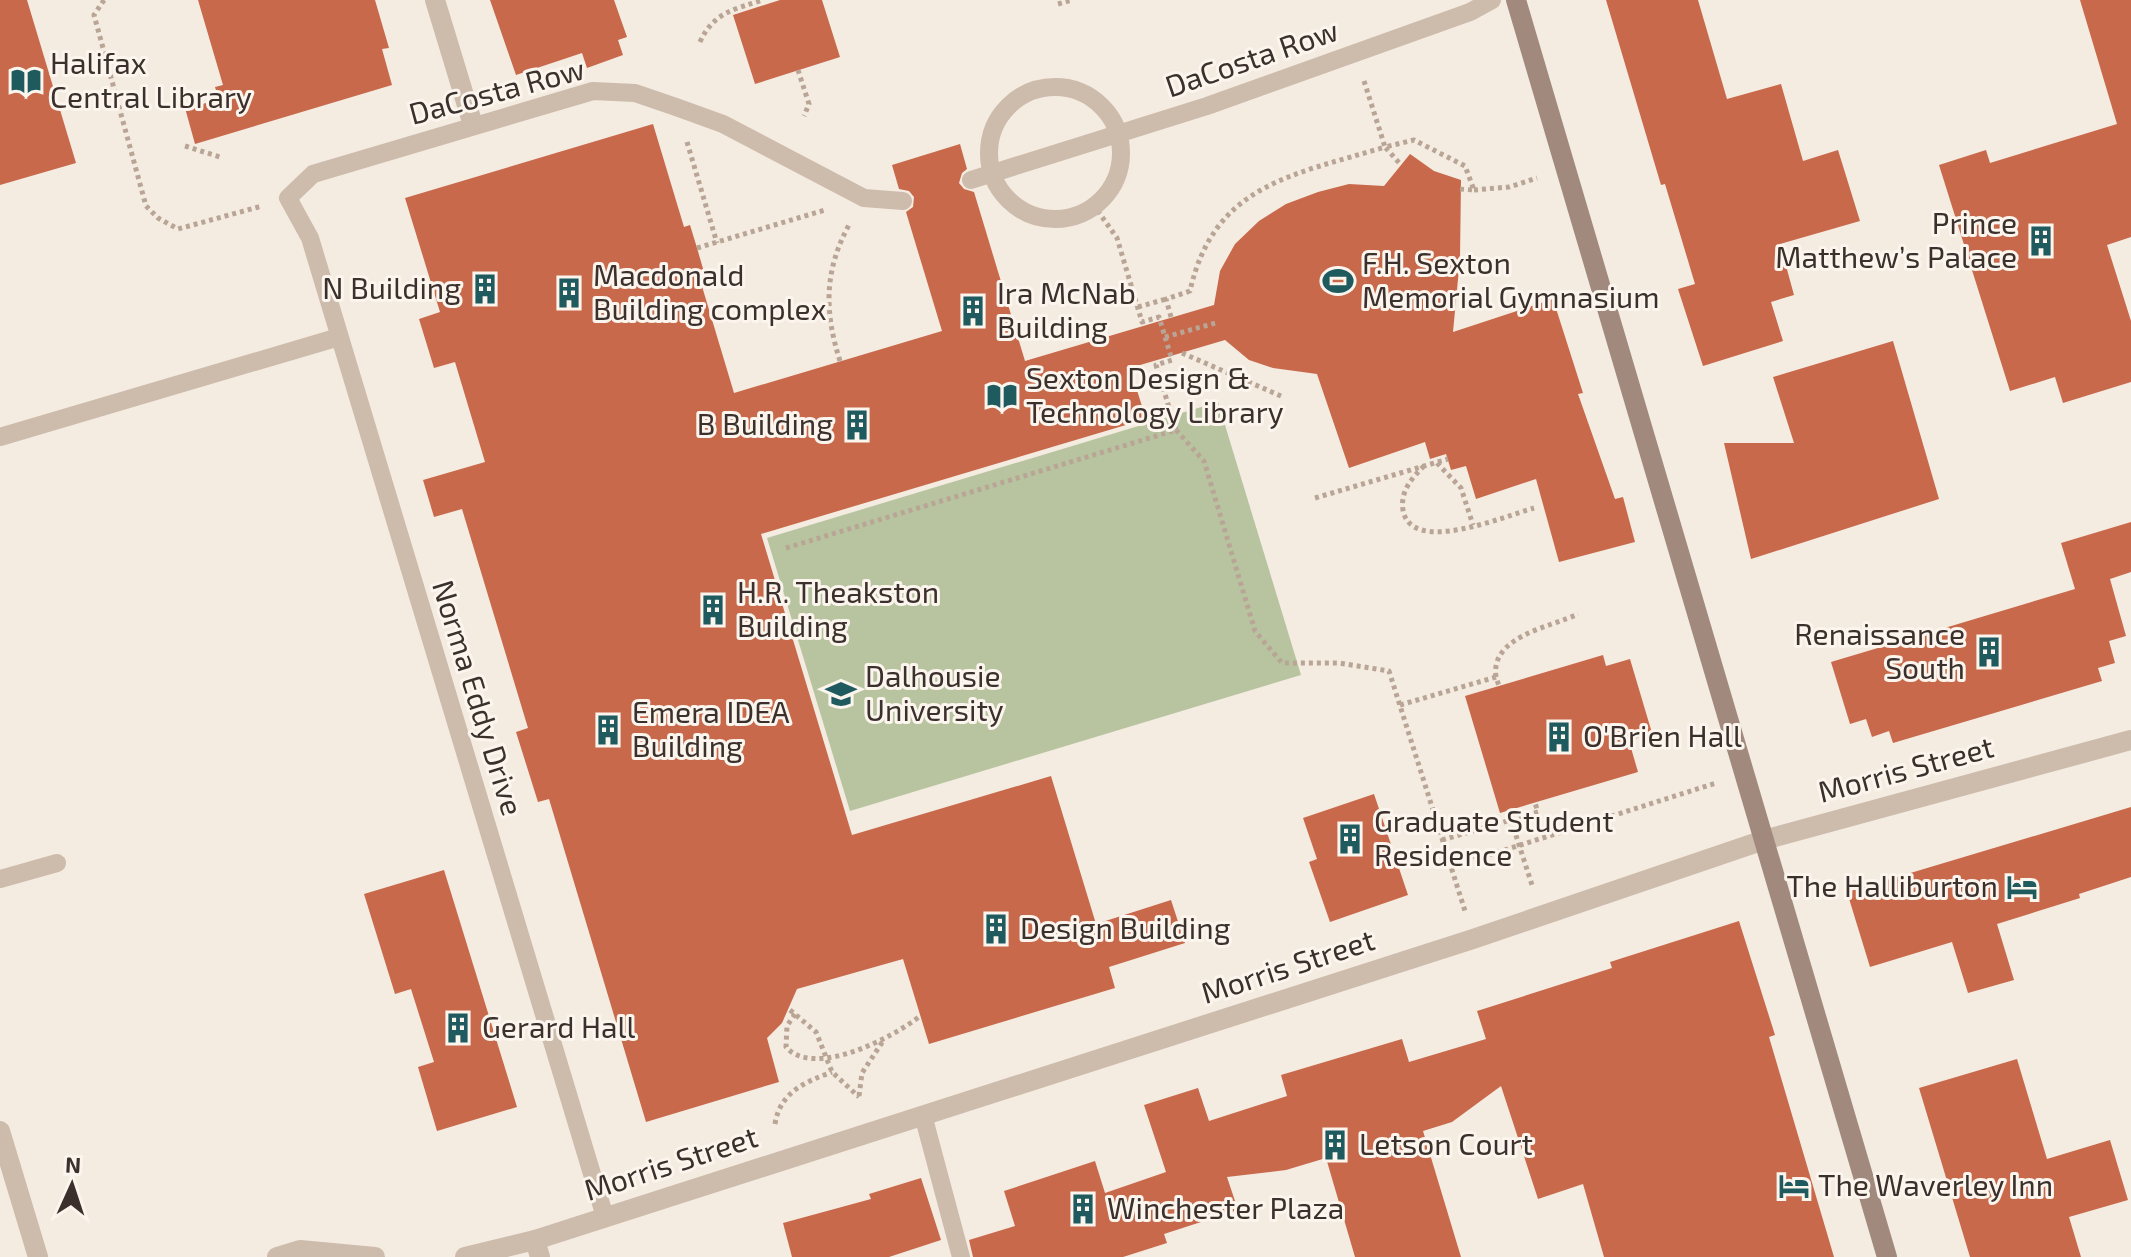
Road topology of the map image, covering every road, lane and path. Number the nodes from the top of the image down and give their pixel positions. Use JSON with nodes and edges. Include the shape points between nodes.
{"nodes":[{"id":1,"x":104,"y":0,"type":"edge"},
{"id":2,"x":435,"y":0,"type":"edge"},
{"id":3,"x":763,"y":0,"type":"edge"},
{"id":4,"x":1072,"y":0,"type":"edge"},
{"id":5,"x":1492,"y":0,"type":"edge"},
{"id":6,"x":1516,"y":0,"type":"edge"},
{"id":7,"x":1058,"y":4,"type":"dead end"},
{"id":8,"x":700,"y":42,"type":"dead end"},
{"id":9,"x":1358,"y":53,"type":"junction"},
{"id":10,"x":798,"y":70,"type":"dead end"},
{"id":11,"x":676,"y":107,"type":"junction"},
{"id":12,"x":804,"y":116,"type":"dead end"},
{"id":13,"x":473,"y":125,"type":"junction"},
{"id":14,"x":1118,"y":131,"type":"junction"},
{"id":15,"x":185,"y":146,"type":"dead end"},
{"id":16,"x":1385,"y":147,"type":"junction"},
{"id":17,"x":220,"y":157,"type":"dead end"},
{"id":18,"x":1401,"y":165,"type":"dead end"},
{"id":19,"x":1568,"y":167,"type":"junction"},
{"id":20,"x":991,"y":172,"type":"junction"},
{"id":21,"x":971,"y":180,"type":"dead end"},
{"id":22,"x":1458,"y":189,"type":"dead end"},
{"id":23,"x":1474,"y":190,"type":"junction"},
{"id":24,"x":864,"y":198,"type":"junction"},
{"id":25,"x":280,"y":200,"type":"junction"},
{"id":26,"x":903,"y":201,"type":"dead end"},
{"id":27,"x":1095,"y":207,"type":"junction"},
{"id":28,"x":717,"y":243,"type":"junction"},
{"id":29,"x":697,"y":248,"type":"dead end"},
{"id":30,"x":1166,"y":299,"type":"junction"},
{"id":31,"x":1138,"y":307,"type":"junction"},
{"id":32,"x":1171,"y":317,"type":"dead end"},
{"id":33,"x":1219,"y":322,"type":"dead end"},
{"id":34,"x":339,"y":337,"type":"junction"},
{"id":35,"x":1165,"y":337,"type":"junction"},
{"id":36,"x":1182,"y":353,"type":"dead end"},
{"id":37,"x":840,"y":361,"type":"dead end"},
{"id":38,"x":1281,"y":396,"type":"dead end"},
{"id":39,"x":1176,"y":430,"type":"junction"},
{"id":40,"x":0,"y":437,"type":"edge"},
{"id":41,"x":1448,"y":459,"type":"dead end"},
{"id":42,"x":1437,"y":463,"type":"junction"},
{"id":43,"x":1424,"y":466,"type":"junction"},
{"id":44,"x":1315,"y":498,"type":"dead end"},
{"id":45,"x":1534,"y":508,"type":"dead end"},
{"id":46,"x":1473,"y":525,"type":"junction"},
{"id":47,"x":786,"y":548,"type":"dead end"},
{"id":48,"x":1578,"y":614,"type":"dead end"},
{"id":49,"x":1496,"y":677,"type":"junction"},
{"id":50,"x":1499,"y":686,"type":"dead end"},
{"id":51,"x":1400,"y":705,"type":"junction"},
{"id":52,"x":2131,"y":740,"type":"edge"},
{"id":53,"x":1723,"y":781,"type":"dead end"},
{"id":54,"x":1535,"y":803,"type":"dead end"},
{"id":55,"x":1511,"y":820,"type":"junction"},
{"id":56,"x":1442,"y":840,"type":"junction"},
{"id":57,"x":1764,"y":840,"type":"junction"},
{"id":58,"x":1519,"y":845,"type":"junction"},
{"id":59,"x":57,"y":863,"type":"dead end"},
{"id":60,"x":1451,"y":867,"type":"junction"},
{"id":61,"x":0,"y":879,"type":"edge"},
{"id":62,"x":1532,"y":885,"type":"dead end"},
{"id":63,"x":1473,"y":939,"type":"junction"},
{"id":64,"x":920,"y":1016,"type":"dead end"},
{"id":65,"x":884,"y":1040,"type":"junction"},
{"id":66,"x":827,"y":1057,"type":"junction"},
{"id":67,"x":832,"y":1072,"type":"junction"},
{"id":68,"x":923,"y":1115,"type":"junction"},
{"id":69,"x":775,"y":1124,"type":"dead end"},
{"id":70,"x":0,"y":1131,"type":"edge"},
{"id":71,"x":605,"y":1217,"type":"junction"},
{"id":72,"x":538,"y":1249,"type":"edge"},
{"id":73,"x":38,"y":1257,"type":"edge"},
{"id":74,"x":277,"y":1257,"type":"edge"},
{"id":75,"x":375,"y":1257,"type":"edge"},
{"id":76,"x":465,"y":1257,"type":"edge"},
{"id":77,"x":961,"y":1257,"type":"edge"},
{"id":78,"x":1887,"y":1257,"type":"edge"}],
"edges":[{"from":1,"to":25,"type":"path","via":[[94,15],[146,206],[178,229]]},
{"from":2,"to":13,"type":"street"},
{"from":3,"to":8,"type":"path","via":[[722,13]]},
{"from":4,"to":7,"type":"path"},
{"from":5,"to":9,"type":"lane","name":"DaCosta Row"},
{"from":6,"to":19,"type":"main road"},
{"from":9,"to":14,"type":"lane","name":"DaCosta Row"},
{"from":9,"to":16,"type":"path"},
{"from":10,"to":12,"type":"path","via":[[809,104]]},
{"from":11,"to":13,"type":"lane","name":"DaCosta Row","via":[[635,93],[593,91]]},
{"from":11,"to":24,"type":"lane","name":"DaCosta Row","via":[[723,124]]},
{"from":11,"to":28,"type":"path"},
{"from":13,"to":25,"type":"lane","name":"DaCosta Row","via":[[313,174]]},
{"from":14,"to":20,"type":"lane","name":"DaCosta Row"},
{"from":14,"to":20,"type":"lane","via":[[1093,98],[1054,87],[1034,90],[1001,114],[991,132]]},
{"from":14,"to":27,"type":"lane","via":[[1119,173]]},
{"from":15,"to":17,"type":"path"},
{"from":16,"to":18,"type":"path"},
{"from":16,"to":23,"type":"path","via":[[1414,140],[1465,166]]},
{"from":16,"to":30,"type":"path","via":[[1275,181],[1240,201],[1217,224],[1197,260],[1190,291]]},
{"from":19,"to":23,"type":"path","via":[[1509,187]]},
{"from":19,"to":57,"type":"main road"},
{"from":20,"to":21,"type":"lane"},
{"from":20,"to":27,"type":"lane","via":[[1000,192],[1034,217],[1076,217]]},
{"from":22,"to":23,"type":"path"},
{"from":24,"to":26,"type":"lane","name":"DaCosta Row"},
{"from":24,"to":28,"type":"path"},
{"from":24,"to":37,"type":"path","via":[[833,253],[828,321]]},
{"from":25,"to":34,"type":"lane","name":"Norma Eddy Drive","via":[[310,238]]},
{"from":27,"to":31,"type":"path","via":[[1117,238]]},
{"from":28,"to":29,"type":"path"},
{"from":30,"to":31,"type":"path"},
{"from":30,"to":32,"type":"path"},
{"from":31,"to":35,"type":"path","via":[[1142,322],[1159,317]]},
{"from":33,"to":35,"type":"path"},
{"from":34,"to":40,"type":"lane"},
{"from":34,"to":71,"type":"lane","name":"Norma Eddy Drive"},
{"from":35,"to":39,"type":"path","via":[[1172,360],[1156,365]]},
{"from":36,"to":38,"type":"path"},
{"from":39,"to":47,"type":"path"},
{"from":39,"to":51,"type":"path","via":[[1204,461],[1255,631],[1282,663],[1339,663],[1389,671]]},
{"from":41,"to":42,"type":"path"},
{"from":42,"to":43,"type":"path"},
{"from":42,"to":46,"type":"path","via":[[1461,488]]},
{"from":43,"to":44,"type":"path"},
{"from":43,"to":46,"type":"path","via":[[1404,491],[1402,504],[1410,526],[1430,533]]},
{"from":45,"to":46,"type":"path"},
{"from":48,"to":49,"type":"path","via":[[1504,649]]},
{"from":49,"to":50,"type":"path"},
{"from":49,"to":51,"type":"path"},
{"from":51,"to":56,"type":"path"},
{"from":52,"to":57,"type":"street","name":"Morris Street"},
{"from":53,"to":58,"type":"path"},
{"from":54,"to":55,"type":"path","via":[[1538,812]]},
{"from":55,"to":56,"type":"path"},
{"from":55,"to":58,"type":"path"},
{"from":56,"to":60,"type":"path"},
{"from":57,"to":63,"type":"street","name":"Morris Street"},
{"from":57,"to":78,"type":"main road"},
{"from":58,"to":60,"type":"path"},
{"from":58,"to":62,"type":"path"},
{"from":59,"to":61,"type":"lane"},
{"from":60,"to":63,"type":"path"},
{"from":63,"to":68,"type":"street","name":"Morris Street"},
{"from":64,"to":65,"type":"path"},
{"from":65,"to":66,"type":"path"},
{"from":65,"to":67,"type":"path","via":[[862,1073],[859,1097]]},
{"from":66,"to":66,"type":"path","via":[[816,1032],[792,1012],[786,1047],[802,1058]]},
{"from":66,"to":67,"type":"path"},
{"from":67,"to":69,"type":"path","via":[[791,1092]]},
{"from":68,"to":71,"type":"street","name":"Morris Street"},
{"from":68,"to":77,"type":"lane"},
{"from":70,"to":73,"type":"street"},
{"from":71,"to":72,"type":"street","name":"Morris Street"},
{"from":72,"to":76,"type":"street","name":"Morris Street"},
{"from":74,"to":75,"type":"street","via":[[300,1250]]}]}
